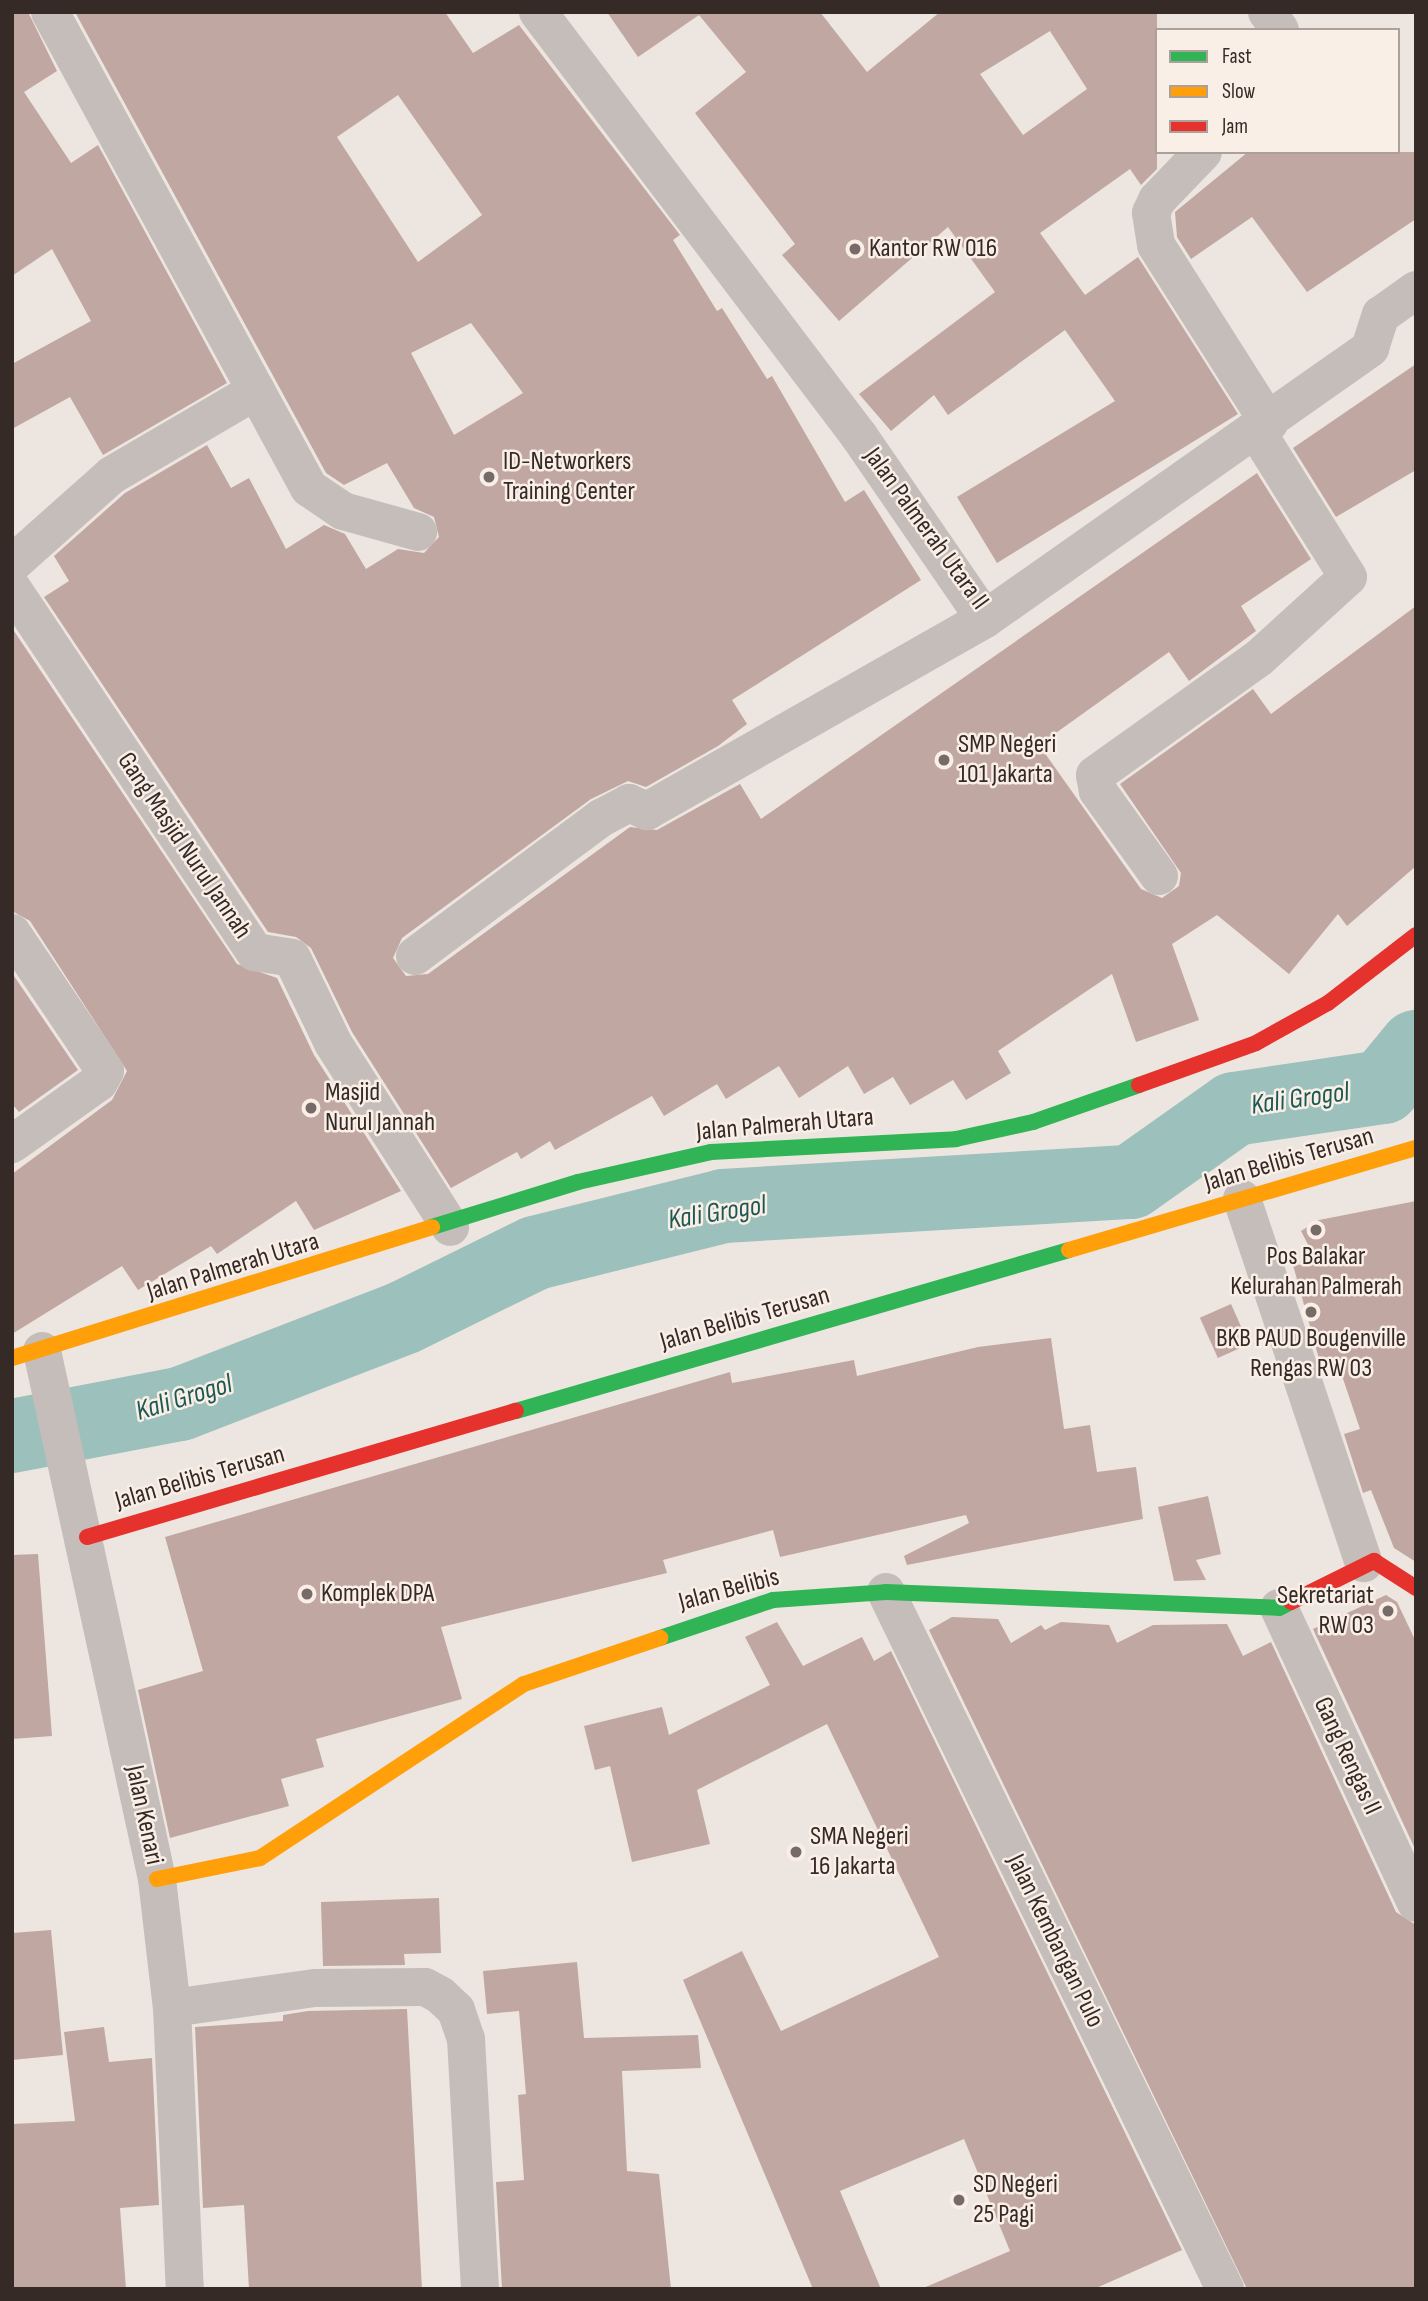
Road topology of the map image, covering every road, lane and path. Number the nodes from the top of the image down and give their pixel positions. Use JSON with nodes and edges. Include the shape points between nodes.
{"nodes":[{"id":1,"x":50,"y":12,"type":"edge"},
{"id":2,"x":538,"y":12,"type":"edge"},
{"id":3,"x":1267,"y":12,"type":"edge"},
{"id":4,"x":1279,"y":28,"type":"edge"},
{"id":5,"x":1201,"y":154,"type":"edge"},
{"id":6,"x":1416,"y":290,"type":"edge"},
{"id":7,"x":256,"y":391,"type":"junction"},
{"id":8,"x":1263,"y":428,"type":"junction"},
{"id":9,"x":418,"y":531,"type":"dead end"},
{"id":10,"x":12,"y":564,"type":"edge"},
{"id":11,"x":12,"y":588,"type":"edge"},
{"id":12,"x":985,"y":619,"type":"junction"},
{"id":13,"x":1159,"y":876,"type":"dead end"},
{"id":14,"x":12,"y":933,"type":"edge"},
{"id":15,"x":1416,"y":935,"type":"edge"},
{"id":16,"x":415,"y":956,"type":"dead end"},
{"id":17,"x":12,"y":1144,"type":"edge"},
{"id":18,"x":1416,"y":1149,"type":"edge"},
{"id":19,"x":1242,"y":1199,"type":"junction"},
{"id":20,"x":450,"y":1227,"type":"junction"},
{"id":21,"x":27,"y":1354,"type":"edge"},
{"id":22,"x":87,"y":1537,"type":"junction"},
{"id":23,"x":1364,"y":1563,"type":"junction"},
{"id":24,"x":1416,"y":1588,"type":"edge"},
{"id":25,"x":886,"y":1592,"type":"junction"},
{"id":26,"x":1279,"y":1608,"type":"junction"},
{"id":27,"x":157,"y":1879,"type":"junction"},
{"id":28,"x":1416,"y":1903,"type":"edge"},
{"id":29,"x":172,"y":2008,"type":"junction"},
{"id":30,"x":185,"y":2289,"type":"edge"},
{"id":31,"x":480,"y":2289,"type":"edge"},
{"id":32,"x":1225,"y":2289,"type":"edge"}],
"edges":[{"from":1,"to":7,"type":"street"},
{"from":2,"to":12,"type":"street","name":"Jalan Palmerah Utara II","via":[[859,436]]},
{"from":3,"to":4,"type":"street"},
{"from":5,"to":8,"type":"street","via":[[1157,200],[1151,213],[1156,245]]},
{"from":6,"to":8,"type":"street","name":"Jalan Palmerah Utara II","via":[[1381,315],[1370,348]]},
{"from":7,"to":9,"type":"street","via":[[309,488],[343,511]]},
{"from":7,"to":10,"type":"street","via":[[112,475]]},
{"from":8,"to":12,"type":"street","name":"Jalan Palmerah Utara II"},
{"from":8,"to":13,"type":"street","via":[[1348,577],[1259,658],[1095,775],[1098,792]]},
{"from":11,"to":20,"type":"street","name":"Gang Masjid Nurul Jannah","via":[[255,952],[292,958],[333,1043]]},
{"from":12,"to":16,"type":"street","via":[[647,811],[629,803],[601,818]]},
{"from":14,"to":17,"type":"street","via":[[105,1071],[99,1082]]},
{"from":15,"to":20,"type":"street","name":"Jalan Palmerah Utara","via":[[1328,1003],[1256,1043],[1033,1122],[956,1139],[711,1152],[578,1182]]},
{"from":18,"to":19,"type":"street","name":"Jalan Belibis Terusan"},
{"from":19,"to":22,"type":"street","name":"Jalan Belibis Terusan"},
{"from":19,"to":23,"type":"street"},
{"from":20,"to":21,"type":"street","name":"Jalan Palmerah Utara"},
{"from":21,"to":22,"type":"street","name":"Jalan Kenari","via":[[51,1390]]},
{"from":22,"to":27,"type":"street","name":"Jalan Kenari"},
{"from":23,"to":24,"type":"street","via":[[1399,1572]]},
{"from":23,"to":26,"type":"street"},
{"from":25,"to":26,"type":"street","name":"Jalan Belibis","via":[[1130,1604],[1223,1601]]},
{"from":25,"to":27,"type":"street","name":"Jalan Belibis","via":[[773,1600],[579,1662],[524,1684],[462,1721],[260,1858]]},
{"from":25,"to":32,"type":"street","name":"Jalan Kembangan Pulo"},
{"from":26,"to":28,"type":"street","name":"Gang Rengas II"},
{"from":27,"to":29,"type":"street","name":"Jalan Kenari"},
{"from":29,"to":30,"type":"street","name":"Jalan Kenari"},
{"from":29,"to":31,"type":"street","via":[[315,1988],[425,1987],[440,1995],[456,2010],[466,2039]]}]}
